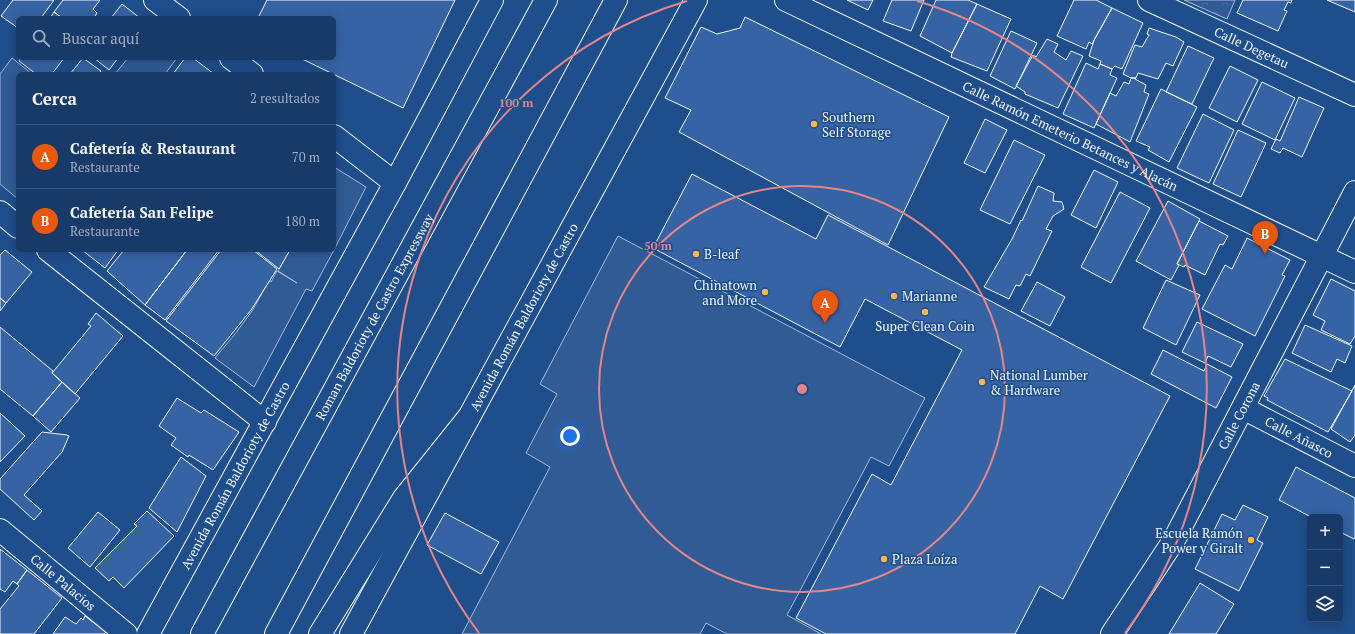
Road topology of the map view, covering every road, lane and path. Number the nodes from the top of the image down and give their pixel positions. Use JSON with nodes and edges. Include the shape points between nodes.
{"nodes":[{"id":1,"x":155,"y":0,"type":"edge"},
{"id":2,"x":492,"y":0,"type":"edge"},
{"id":3,"x":546,"y":0,"type":"edge"},
{"id":4,"x":616,"y":0,"type":"edge"},
{"id":5,"x":696,"y":0,"type":"edge"},
{"id":6,"x":786,"y":0,"type":"edge"},
{"id":7,"x":1149,"y":0,"type":"edge"},
{"id":8,"x":176,"y":16,"type":"edge"},
{"id":9,"x":234,"y":60,"type":"edge"},
{"id":10,"x":249,"y":72,"type":"edge"},
{"id":11,"x":1355,"y":95,"type":"edge"},
{"id":12,"x":336,"y":138,"type":"edge"},
{"id":13,"x":395,"y":183,"type":"junction"},
{"id":14,"x":1355,"y":192,"type":"edge"},
{"id":15,"x":0,"y":212,"type":"edge"},
{"id":16,"x":16,"y":225,"type":"edge"},
{"id":17,"x":51,"y":252,"type":"edge"},
{"id":18,"x":1322,"y":255,"type":"junction"},
{"id":19,"x":1355,"y":272,"type":"edge"},
{"id":20,"x":1243,"y":408,"type":"junction"},
{"id":21,"x":468,"y":418,"type":"junction"},
{"id":22,"x":265,"y":422,"type":"junction"},
{"id":23,"x":1355,"y":466,"type":"edge"},
{"id":24,"x":0,"y":530,"type":"edge"},
{"id":25,"x":126,"y":634,"type":"edge"},
{"id":26,"x":148,"y":634,"type":"edge"},
{"id":27,"x":202,"y":634,"type":"edge"},
{"id":28,"x":276,"y":634,"type":"edge"},
{"id":29,"x":320,"y":634,"type":"edge"},
{"id":30,"x":351,"y":634,"type":"edge"},
{"id":31,"x":1112,"y":634,"type":"edge"}],
"edges":[{"from":1,"to":8,"type":"main road"},
{"from":2,"to":13,"type":"main road","name":"Avenida Román Baldorioty de Castro"},
{"from":3,"to":27,"type":"main road","name":"Roman Baldorioty de Castro Expressway"},
{"from":4,"to":28,"type":"main road"},
{"from":5,"to":21,"type":"main road","name":"Avenida Román Baldorioty de Castro"},
{"from":6,"to":18,"type":"main road","name":"Calle Ramón Emeterio Betances y Alacán"},
{"from":7,"to":11,"type":"main road","name":"Calle Degetau"},
{"from":9,"to":10,"type":"main road"},
{"from":12,"to":13,"type":"main road"},
{"from":13,"to":22,"type":"main road","name":"Avenida Román Baldorioty de Castro"},
{"from":14,"to":18,"type":"main road","name":"Calle Corona"},
{"from":15,"to":16,"type":"main road"},
{"from":17,"to":22,"type":"main road"},
{"from":18,"to":19,"type":"main road","name":"Calle Ramón Emeterio Betances y Alacán"},
{"from":18,"to":20,"type":"main road","name":"Calle Corona"},
{"from":20,"to":23,"type":"main road","name":"Calle Añasco"},
{"from":20,"to":31,"type":"main road","name":"Calle Corona","via":[[1174,540]]},
{"from":21,"to":29,"type":"main road","via":[[404,498]]},
{"from":21,"to":30,"type":"main road","name":"Avenida Román Baldorioty de Castro"},
{"from":22,"to":26,"type":"main road","name":"Avenida Román Baldorioty de Castro"},
{"from":24,"to":25,"type":"main road","name":"Calle Palacios"}]}
